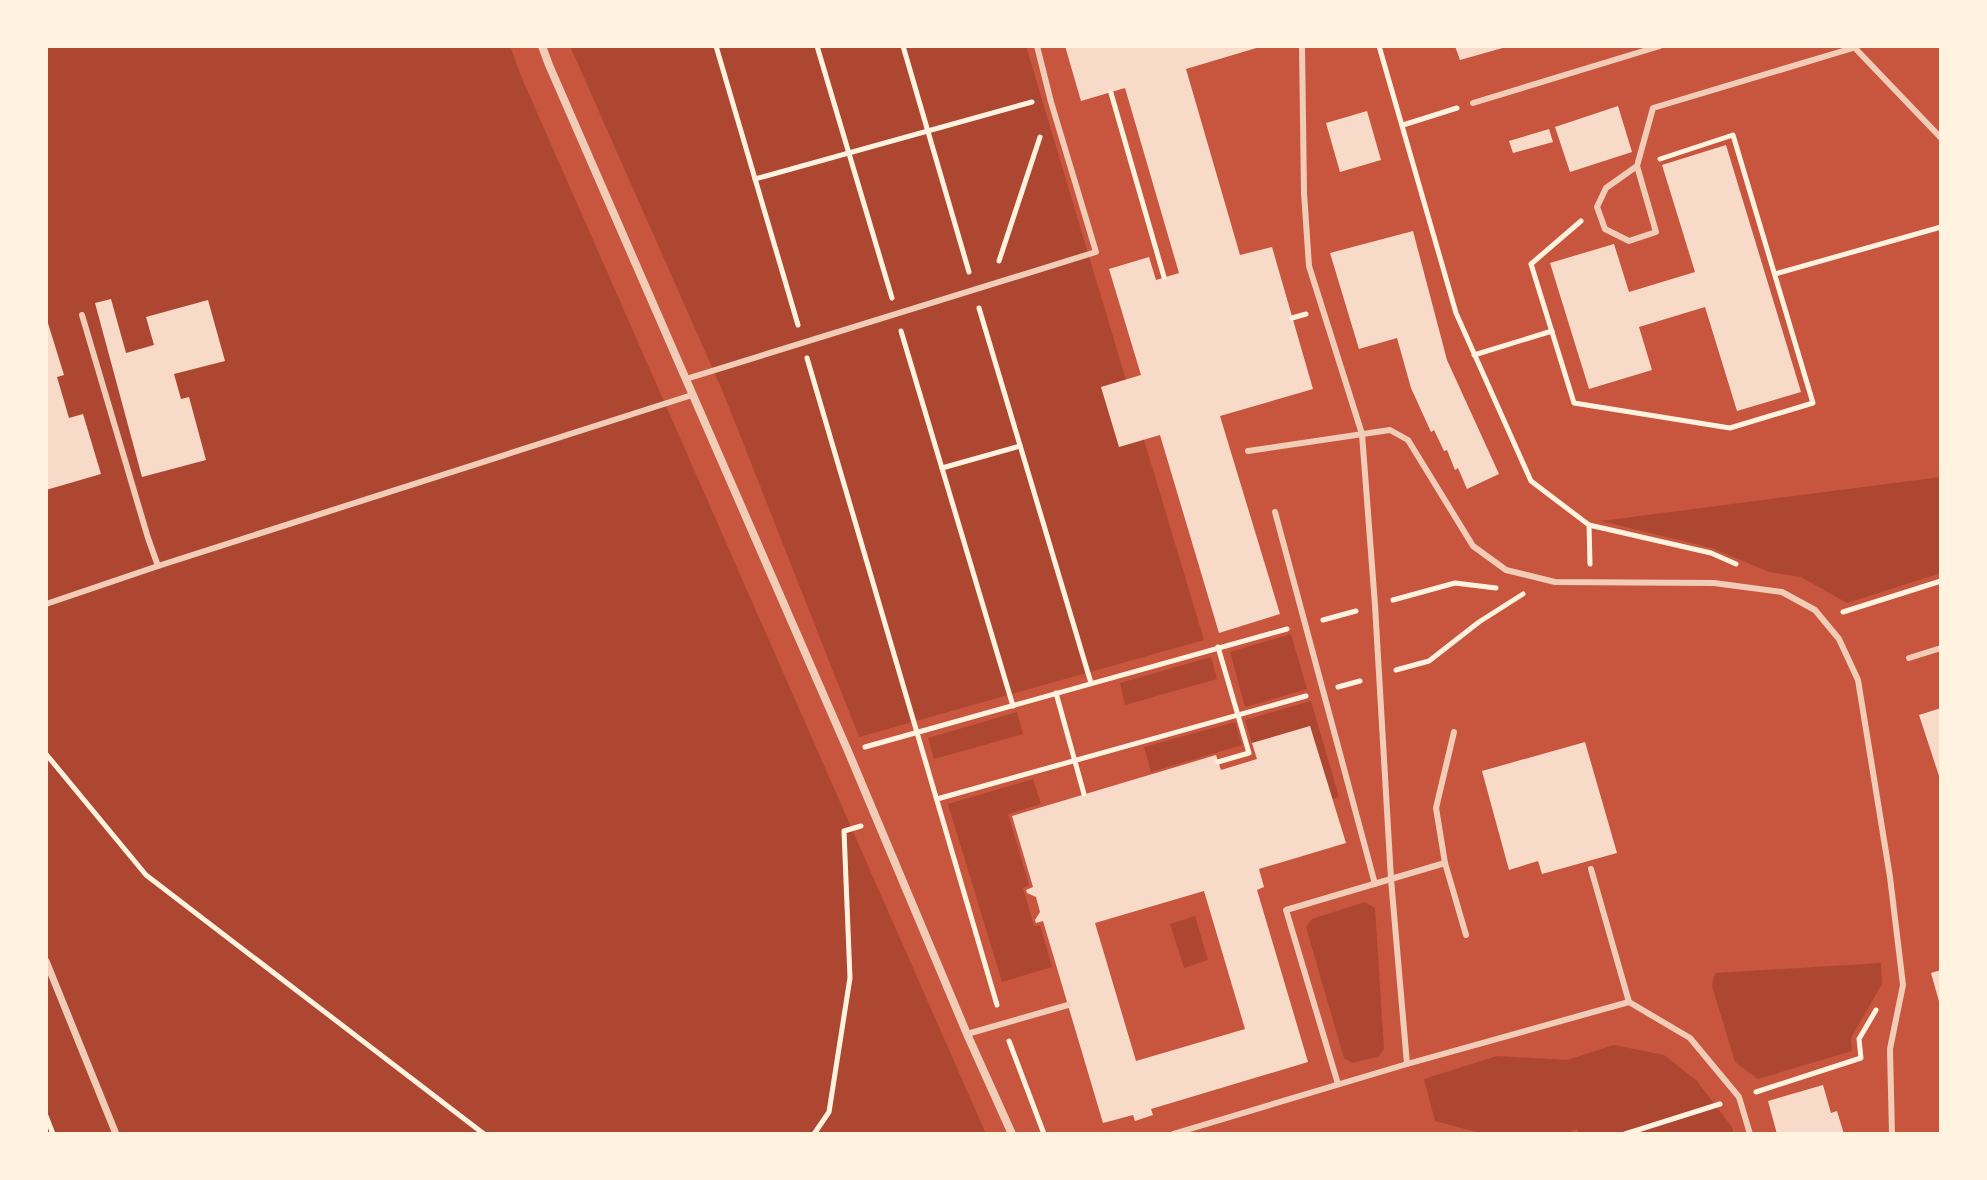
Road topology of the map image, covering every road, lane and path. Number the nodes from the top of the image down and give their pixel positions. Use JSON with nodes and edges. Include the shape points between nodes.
{"nodes":[{"id":1,"x":542,"y":46,"type":"edge"},
{"id":2,"x":716,"y":46,"type":"edge"},
{"id":3,"x":817,"y":46,"type":"edge"},
{"id":4,"x":903,"y":46,"type":"edge"},
{"id":5,"x":1037,"y":46,"type":"edge"},
{"id":6,"x":1302,"y":46,"type":"edge"},
{"id":7,"x":1379,"y":46,"type":"edge"},
{"id":8,"x":1660,"y":46,"type":"edge"},
{"id":9,"x":1853,"y":47,"type":"edge"},
{"id":10,"x":1111,"y":93,"type":"dead end"},
{"id":11,"x":1051,"y":99,"type":"junction"},
{"id":12,"x":1473,"y":103,"type":"joint"},
{"id":13,"x":1403,"y":125,"type":"junction"},
{"id":14,"x":927,"y":131,"type":"junction"},
{"id":15,"x":1941,"y":138,"type":"edge"},
{"id":16,"x":848,"y":153,"type":"junction"},
{"id":17,"x":1637,"y":166,"type":"junction"},
{"id":18,"x":755,"y":179,"type":"junction"},
{"id":19,"x":1597,"y":207,"type":"junction"},
{"id":20,"x":1941,"y":227,"type":"edge"},
{"id":21,"x":1775,"y":274,"type":"junction"},
{"id":22,"x":1164,"y":277,"type":"dead end"},
{"id":23,"x":991,"y":284,"type":"junction"},
{"id":24,"x":974,"y":290,"type":"junction"},
{"id":25,"x":896,"y":313,"type":"junction"},
{"id":26,"x":82,"y":315,"type":"dead end"},
{"id":27,"x":1552,"y":331,"type":"junction"},
{"id":28,"x":803,"y":342,"type":"junction"},
{"id":29,"x":1474,"y":355,"type":"junction"},
{"id":30,"x":686,"y":379,"type":"junction"},
{"id":31,"x":692,"y":395,"type":"junction"},
{"id":32,"x":1362,"y":434,"type":"junction"},
{"id":33,"x":1020,"y":446,"type":"junction"},
{"id":34,"x":1248,"y":451,"type":"dead end"},
{"id":35,"x":942,"y":468,"type":"junction"},
{"id":36,"x":1275,"y":512,"type":"dead end"},
{"id":37,"x":1589,"y":525,"type":"junction"},
{"id":38,"x":158,"y":566,"type":"junction"},
{"id":39,"x":1739,"y":566,"type":"dead end"},
{"id":40,"x":1941,"y":581,"type":"edge"},
{"id":41,"x":1590,"y":582,"type":"junction"},
{"id":42,"x":1499,"y":588,"type":"dead end"},
{"id":43,"x":1513,"y":589,"type":"dead end"},
{"id":44,"x":1421,"y":593,"type":"dead end"},
{"id":45,"x":46,"y":604,"type":"edge"},
{"id":46,"x":1348,"y":613,"type":"dead end"},
{"id":47,"x":1329,"y":618,"type":"dead end"},
{"id":48,"x":1822,"y":619,"type":"junction"},
{"id":49,"x":1242,"y":641,"type":"dead end"},
{"id":50,"x":1218,"y":647,"type":"junction"},
{"id":51,"x":1941,"y":648,"type":"edge"},
{"id":52,"x":1909,"y":658,"type":"dead end"},
{"id":53,"x":1379,"y":675,"type":"junction"},
{"id":54,"x":1091,"y":683,"type":"junction"},
{"id":55,"x":1323,"y":691,"type":"junction"},
{"id":56,"x":1056,"y":693,"type":"junction"},
{"id":57,"x":1013,"y":706,"type":"junction"},
{"id":58,"x":1238,"y":715,"type":"junction"},
{"id":59,"x":917,"y":732,"type":"junction"},
{"id":60,"x":1454,"y":732,"type":"dead end"},
{"id":61,"x":848,"y":751,"type":"junction"},
{"id":62,"x":46,"y":754,"type":"edge"},
{"id":63,"x":1074,"y":761,"type":"junction"},
{"id":64,"x":1218,"y":762,"type":"dead end"},
{"id":65,"x":1084,"y":794,"type":"dead end"},
{"id":66,"x":937,"y":799,"type":"junction"},
{"id":67,"x":877,"y":821,"type":"junction"},
{"id":68,"x":1445,"y":863,"type":"junction"},
{"id":69,"x":1591,"y":869,"type":"dead end"},
{"id":70,"x":1391,"y":879,"type":"junction"},
{"id":71,"x":1375,"y":884,"type":"junction"},
{"id":72,"x":1466,"y":935,"type":"dead end"},
{"id":73,"x":46,"y":961,"type":"edge"},
{"id":74,"x":1629,"y":1002,"type":"junction"},
{"id":75,"x":1068,"y":1005,"type":"dead end"},
{"id":76,"x":1878,"y":1007,"type":"dead end"},
{"id":77,"x":1003,"y":1023,"type":"junction"},
{"id":78,"x":967,"y":1034,"type":"junction"},
{"id":79,"x":1407,"y":1064,"type":"junction"},
{"id":80,"x":1338,"y":1084,"type":"junction"},
{"id":81,"x":1767,"y":1088,"type":"dead end"},
{"id":82,"x":1708,"y":1108,"type":"dead end"},
{"id":83,"x":46,"y":1116,"type":"edge"},
{"id":84,"x":1652,"y":1126,"type":"junction"},
{"id":85,"x":53,"y":1134,"type":"edge"},
{"id":86,"x":116,"y":1134,"type":"edge"},
{"id":87,"x":484,"y":1134,"type":"edge"},
{"id":88,"x":814,"y":1134,"type":"edge"},
{"id":89,"x":1012,"y":1134,"type":"edge"},
{"id":90,"x":1044,"y":1134,"type":"edge"},
{"id":91,"x":1173,"y":1134,"type":"edge"},
{"id":92,"x":1625,"y":1134,"type":"edge"},
{"id":93,"x":1649,"y":1134,"type":"edge"},
{"id":94,"x":1750,"y":1134,"type":"edge"},
{"id":95,"x":1892,"y":1134,"type":"edge"}],
"edges":[{"from":1,"to":30,"type":"street"},
{"from":2,"to":18,"type":"path"},
{"from":3,"to":16,"type":"path"},
{"from":4,"to":14,"type":"path"},
{"from":5,"to":11,"type":"lane"},
{"from":6,"to":32,"type":"lane","via":[[1309,266]]},
{"from":7,"to":13,"type":"path"},
{"from":8,"to":12,"type":"lane"},
{"from":9,"to":15,"type":"lane"},
{"from":9,"to":17,"type":"lane","via":[[1653,108]]},
{"from":10,"to":22,"type":"path"},
{"from":11,"to":14,"type":"path"},
{"from":11,"to":23,"type":"path"},
{"from":11,"to":23,"type":"lane","via":[[1096,252]]},
{"from":12,"to":13,"type":"path"},
{"from":13,"to":29,"type":"path","via":[[1456,313]]},
{"from":14,"to":16,"type":"path"},
{"from":14,"to":24,"type":"path"},
{"from":16,"to":18,"type":"path"},
{"from":16,"to":25,"type":"path"},
{"from":17,"to":19,"type":"lane","via":[[1606,188]]},
{"from":17,"to":19,"type":"lane","via":[[1656,232],[1629,241],[1605,229]]},
{"from":17,"to":21,"type":"path","via":[[1733,135]]},
{"from":18,"to":28,"type":"path"},
{"from":19,"to":27,"type":"path","via":[[1531,264]]},
{"from":20,"to":21,"type":"path"},
{"from":21,"to":27,"type":"path","via":[[1813,403],[1730,428],[1574,403]]},
{"from":23,"to":24,"type":"lane"},
{"from":24,"to":25,"type":"lane"},
{"from":24,"to":33,"type":"path"},
{"from":25,"to":28,"type":"lane"},
{"from":25,"to":35,"type":"path"},
{"from":26,"to":38,"type":"lane"},
{"from":27,"to":29,"type":"path"},
{"from":28,"to":30,"type":"lane"},
{"from":28,"to":59,"type":"path"},
{"from":29,"to":37,"type":"path","via":[[1531,481]]},
{"from":30,"to":31,"type":"street"},
{"from":31,"to":38,"type":"lane"},
{"from":31,"to":61,"type":"street"},
{"from":32,"to":34,"type":"lane"},
{"from":32,"to":41,"type":"lane","via":[[1390,430],[1408,440],[1473,546],[1506,570],[1555,582]]},
{"from":32,"to":53,"type":"lane"},
{"from":33,"to":35,"type":"path"},
{"from":33,"to":54,"type":"path"},
{"from":35,"to":57,"type":"path"},
{"from":36,"to":55,"type":"lane"},
{"from":37,"to":39,"type":"path","via":[[1711,553]]},
{"from":37,"to":41,"type":"path"},
{"from":38,"to":45,"type":"lane"},
{"from":40,"to":48,"type":"path"},
{"from":41,"to":48,"type":"lane","via":[[1714,583],[1782,592]]},
{"from":42,"to":44,"type":"path","via":[[1455,583]]},
{"from":43,"to":53,"type":"path","via":[[1528,591],[1429,661]]},
{"from":46,"to":47,"type":"path"},
{"from":48,"to":95,"type":"lane","via":[[1839,639],[1858,680],[1890,877],[1903,985],[1890,1049]]},
{"from":49,"to":50,"type":"path"},
{"from":50,"to":54,"type":"path"},
{"from":50,"to":58,"type":"path"},
{"from":51,"to":52,"type":"lane"},
{"from":53,"to":55,"type":"path"},
{"from":53,"to":70,"type":"lane"},
{"from":54,"to":56,"type":"path"},
{"from":55,"to":58,"type":"path"},
{"from":55,"to":71,"type":"lane"},
{"from":56,"to":57,"type":"path"},
{"from":56,"to":63,"type":"path"},
{"from":57,"to":59,"type":"path"},
{"from":58,"to":63,"type":"path"},
{"from":58,"to":64,"type":"path","via":[[1249,753]]},
{"from":59,"to":61,"type":"path"},
{"from":59,"to":66,"type":"path"},
{"from":60,"to":68,"type":"lane","via":[[1436,808]]},
{"from":61,"to":67,"type":"street"},
{"from":62,"to":87,"type":"path","via":[[146,875]]},
{"from":63,"to":65,"type":"path"},
{"from":63,"to":66,"type":"path"},
{"from":66,"to":77,"type":"path"},
{"from":67,"to":78,"type":"street"},
{"from":67,"to":88,"type":"path","via":[[844,831],[850,978],[829,1112]]},
{"from":68,"to":70,"type":"lane"},
{"from":68,"to":72,"type":"lane"},
{"from":69,"to":74,"type":"lane"},
{"from":70,"to":71,"type":"lane"},
{"from":70,"to":79,"type":"lane"},
{"from":71,"to":80,"type":"lane","via":[[1286,910]]},
{"from":73,"to":86,"type":"street"},
{"from":74,"to":79,"type":"lane"},
{"from":74,"to":94,"type":"lane","via":[[1690,1038],[1739,1097]]},
{"from":75,"to":77,"type":"lane"},
{"from":76,"to":81,"type":"path","via":[[1859,1039],[1861,1058]]},
{"from":77,"to":78,"type":"lane"},
{"from":77,"to":90,"type":"path"},
{"from":78,"to":89,"type":"street"},
{"from":79,"to":80,"type":"lane"},
{"from":80,"to":91,"type":"lane"},
{"from":82,"to":84,"type":"path"},
{"from":83,"to":85,"type":"path"},
{"from":84,"to":92,"type":"path"},
{"from":84,"to":93,"type":"path"}]}
